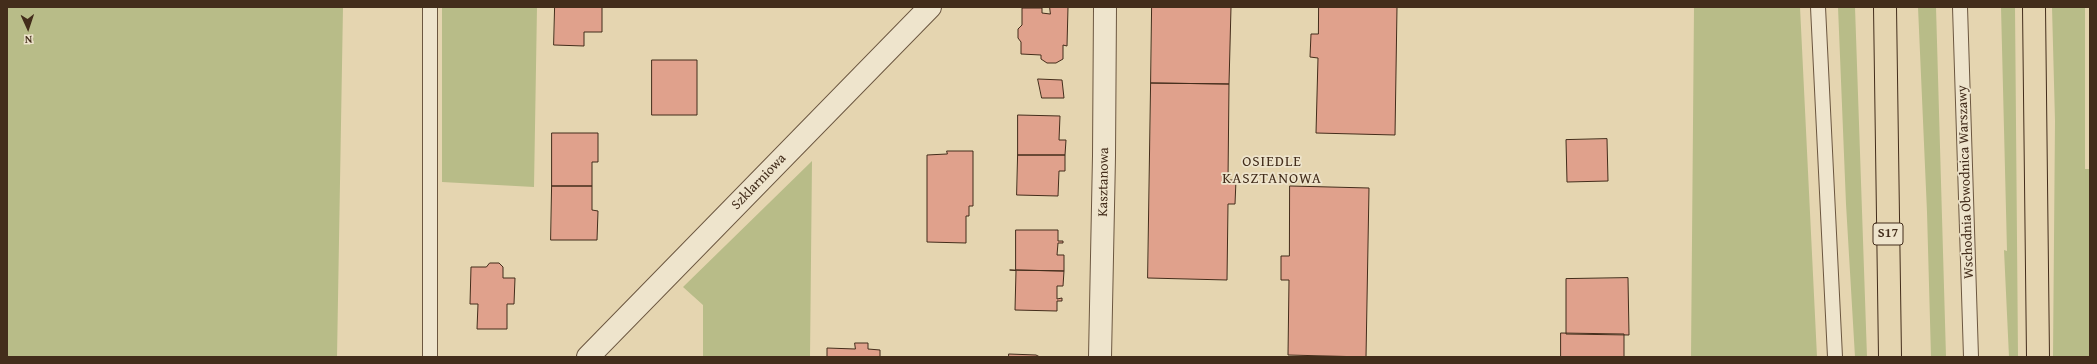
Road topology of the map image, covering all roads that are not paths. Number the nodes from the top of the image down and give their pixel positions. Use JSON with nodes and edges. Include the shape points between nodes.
{"nodes":[{"id":1,"x":430,"y":7,"type":"edge"},
{"id":2,"x":930,"y":7,"type":"edge"},
{"id":3,"x":1105,"y":7,"type":"edge"},
{"id":4,"x":1818,"y":7,"type":"edge"},
{"id":5,"x":1885,"y":7,"type":"edge"},
{"id":6,"x":1960,"y":7,"type":"edge"},
{"id":7,"x":2034,"y":7,"type":"edge"},
{"id":8,"x":430,"y":357,"type":"edge"},
{"id":9,"x":588,"y":357,"type":"edge"},
{"id":10,"x":1100,"y":357,"type":"edge"},
{"id":11,"x":1835,"y":357,"type":"edge"},
{"id":12,"x":1890,"y":357,"type":"edge"},
{"id":13,"x":1971,"y":357,"type":"edge"},
{"id":14,"x":2038,"y":357,"type":"edge"}],
"edges":[{"from":1,"to":8,"type":"lane"},
{"from":2,"to":9,"type":"street","name":"Szklarniowa"},
{"from":3,"to":10,"type":"street","name":"Kasztanowa"},
{"from":4,"to":11,"type":"lane"},
{"from":5,"to":12,"type":"highway","number":"S17"},
{"from":6,"to":13,"type":"lane","name":"Wschodnia Obwodnica Warszawy"},
{"from":7,"to":14,"type":"highway"}]}
